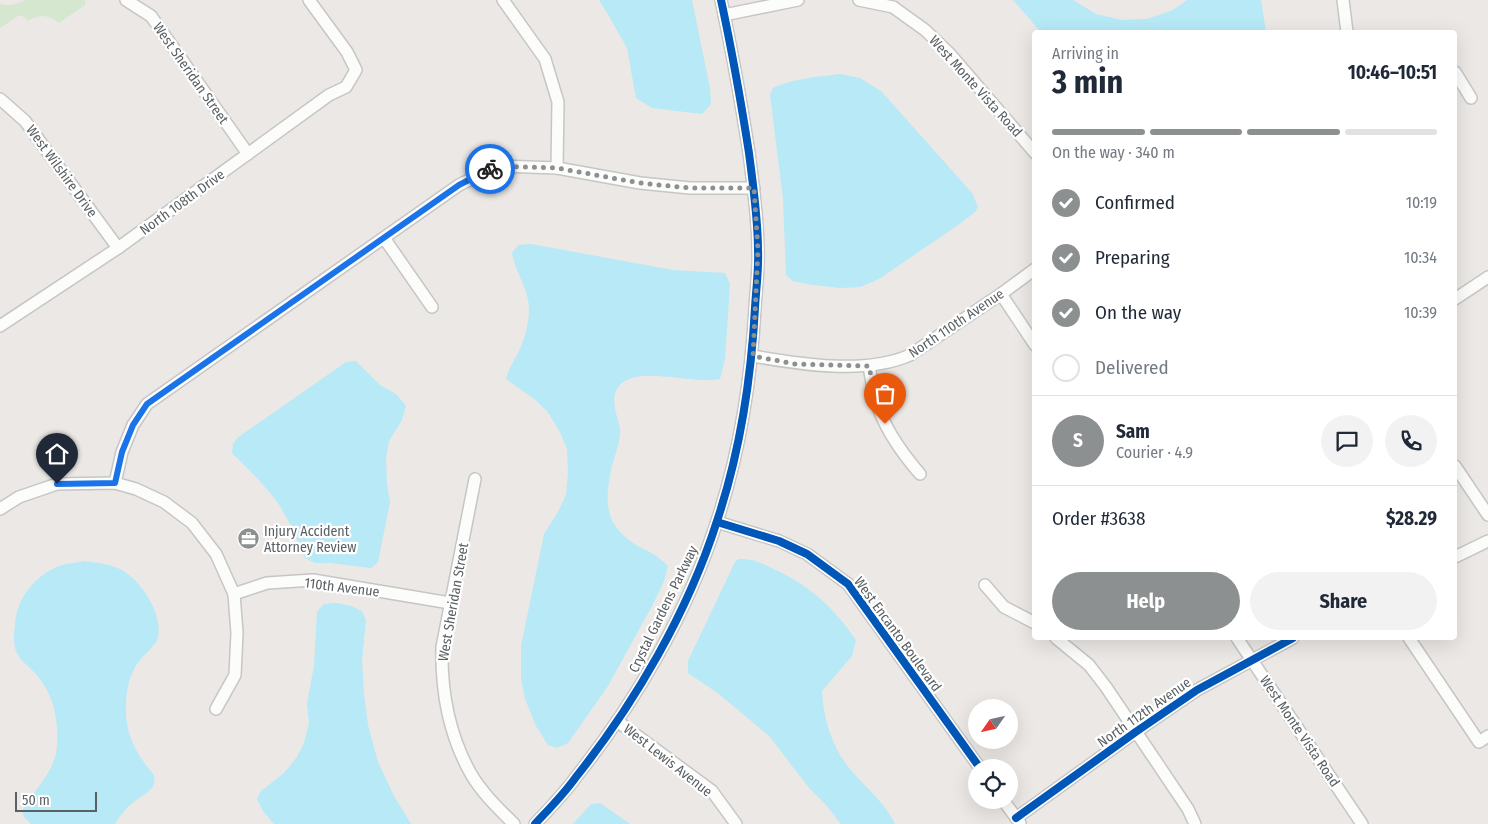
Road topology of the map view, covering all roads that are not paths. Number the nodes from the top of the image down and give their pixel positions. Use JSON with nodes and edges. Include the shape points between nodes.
{"nodes":[{"id":1,"x":126,"y":0,"type":"edge"},
{"id":2,"x":309,"y":0,"type":"edge"},
{"id":3,"x":503,"y":0,"type":"edge"},
{"id":4,"x":721,"y":0,"type":"edge"},
{"id":5,"x":798,"y":0,"type":"edge"},
{"id":6,"x":859,"y":0,"type":"edge"},
{"id":7,"x":1343,"y":0,"type":"edge"},
{"id":8,"x":894,"y":4,"type":"edge"},
{"id":9,"x":724,"y":15,"type":"junction"},
{"id":10,"x":1346,"y":30,"type":"edge"},
{"id":11,"x":1457,"y":75,"type":"edge"},
{"id":12,"x":1471,"y":98,"type":"dead end"},
{"id":13,"x":0,"y":100,"type":"edge"},
{"id":14,"x":1032,"y":150,"type":"edge"},
{"id":15,"x":248,"y":154,"type":"junction"},
{"id":16,"x":557,"y":168,"type":"junction"},
{"id":17,"x":754,"y":188,"type":"junction"},
{"id":18,"x":384,"y":238,"type":"junction"},
{"id":19,"x":118,"y":248,"type":"junction"},
{"id":20,"x":1032,"y":271,"type":"edge"},
{"id":21,"x":1488,"y":277,"type":"edge"},
{"id":22,"x":1001,"y":294,"type":"junction"},
{"id":23,"x":1457,"y":298,"type":"edge"},
{"id":24,"x":432,"y":306,"type":"dead end"},
{"id":25,"x":1,"y":324,"type":"edge"},
{"id":26,"x":1032,"y":340,"type":"edge"},
{"id":27,"x":753,"y":356,"type":"junction"},
{"id":28,"x":869,"y":366,"type":"junction"},
{"id":29,"x":1457,"y":469,"type":"edge"},
{"id":30,"x":920,"y":474,"type":"dead end"},
{"id":31,"x":475,"y":479,"type":"dead end"},
{"id":32,"x":115,"y":483,"type":"junction"},
{"id":33,"x":0,"y":510,"type":"edge"},
{"id":34,"x":1488,"y":515,"type":"edge"},
{"id":35,"x":717,"y":522,"type":"junction"},
{"id":36,"x":1488,"y":541,"type":"edge"},
{"id":37,"x":1457,"y":556,"type":"edge"},
{"id":38,"x":985,"y":585,"type":"dead end"},
{"id":39,"x":234,"y":594,"type":"junction"},
{"id":40,"x":450,"y":603,"type":"junction"},
{"id":41,"x":1032,"y":622,"type":"edge"},
{"id":42,"x":1058,"y":640,"type":"edge"},
{"id":43,"x":1238,"y":640,"type":"edge"},
{"id":44,"x":1288,"y":640,"type":"edge"},
{"id":45,"x":1410,"y":640,"type":"edge"},
{"id":46,"x":1252,"y":659,"type":"junction"},
{"id":47,"x":216,"y":709,"type":"dead end"},
{"id":48,"x":618,"y":721,"type":"junction"},
{"id":49,"x":1136,"y":731,"type":"junction"},
{"id":50,"x":1484,"y":739,"type":"edge"},
{"id":51,"x":974,"y":759,"type":"edge"},
{"id":52,"x":1009,"y":809,"type":"edge"},
{"id":53,"x":1018,"y":821,"type":"edge"},
{"id":54,"x":514,"y":824,"type":"edge"},
{"id":55,"x":535,"y":824,"type":"edge"},
{"id":56,"x":736,"y":824,"type":"edge"},
{"id":57,"x":1195,"y":824,"type":"edge"},
{"id":58,"x":1362,"y":824,"type":"edge"}],
"edges":[{"from":1,"to":15,"type":"street","name":"West Sheridan Street","via":[[151,16]]},
{"from":2,"to":15,"type":"street","name":"North 108th Drive","via":[[347,52],[356,70],[346,86]]},
{"from":3,"to":16,"type":"street","via":[[545,59],[558,102]]},
{"from":4,"to":9,"type":"street","name":"Crystal Gardens Parkway"},
{"from":5,"to":9,"type":"street"},
{"from":6,"to":8,"type":"street","name":"West Monte Vista Road"},
{"from":7,"to":10,"type":"street"},
{"from":8,"to":14,"type":"street","name":"West Monte Vista Road","via":[[950,54]]},
{"from":9,"to":17,"type":"street","name":"Crystal Gardens Parkway"},
{"from":11,"to":12,"type":"street"},
{"from":13,"to":19,"type":"street","name":"West Wilshire Drive","via":[[25,121]]},
{"from":15,"to":19,"type":"street","name":"North 108th Drive"},
{"from":16,"to":17,"type":"street","via":[[640,183],[690,188]]},
{"from":16,"to":18,"type":"street","via":[[498,166],[459,185]]},
{"from":17,"to":27,"type":"street","name":"Crystal Gardens Parkway","via":[[758,250]]},
{"from":18,"to":24,"type":"street"},
{"from":18,"to":32,"type":"street","via":[[147,404],[133,425],[122,452]]},
{"from":19,"to":25,"type":"street","name":"North 108th Drive"},
{"from":20,"to":22,"type":"street","name":"North 110th Avenue"},
{"from":21,"to":23,"type":"street"},
{"from":22,"to":26,"type":"street"},
{"from":22,"to":28,"type":"street","name":"North 110th Avenue","via":[[910,355]]},
{"from":27,"to":28,"type":"street","name":"North 110th Avenue","via":[[795,364]]},
{"from":27,"to":35,"type":"street","name":"Crystal Gardens Parkway","via":[[740,436]]},
{"from":28,"to":30,"type":"street","via":[[876,401],[885,424]]},
{"from":29,"to":34,"type":"street"},
{"from":31,"to":40,"type":"street","name":"West Sheridan Street"},
{"from":32,"to":33,"type":"street","via":[[57,484],[19,497]]},
{"from":32,"to":39,"type":"street","via":[[164,502],[192,523],[216,554]]},
{"from":35,"to":48,"type":"street","name":"Crystal Gardens Parkway","via":[[666,640]]},
{"from":35,"to":51,"type":"street","name":"West Encanto Boulevard","via":[[779,541],[806,554],[848,584]]},
{"from":36,"to":37,"type":"street"},
{"from":38,"to":41,"type":"street","via":[[1004,607]]},
{"from":39,"to":40,"type":"street","name":"110th Avenue","via":[[267,583],[313,580]]},
{"from":39,"to":47,"type":"street","via":[[237,633],[235,675]]},
{"from":40,"to":54,"type":"street","name":"West Sheridan Street","via":[[441,674],[447,712],[456,743],[472,775]]},
{"from":42,"to":49,"type":"street","via":[[1089,665]]},
{"from":43,"to":46,"type":"street","name":"West Monte Vista Road"},
{"from":44,"to":46,"type":"street","name":"North 112th Avenue"},
{"from":45,"to":50,"type":"street"},
{"from":46,"to":49,"type":"street","name":"North 112th Avenue","via":[[1197,690]]},
{"from":46,"to":58,"type":"street","name":"West Monte Vista Road"},
{"from":48,"to":55,"type":"street","name":"Crystal Gardens Parkway","via":[[576,778]]},
{"from":48,"to":56,"type":"street","name":"West Lewis Avenue","via":[[712,791]]},
{"from":49,"to":53,"type":"street","name":"North 112th Avenue"},
{"from":49,"to":57,"type":"street"},
{"from":52,"to":53,"type":"street"}]}
